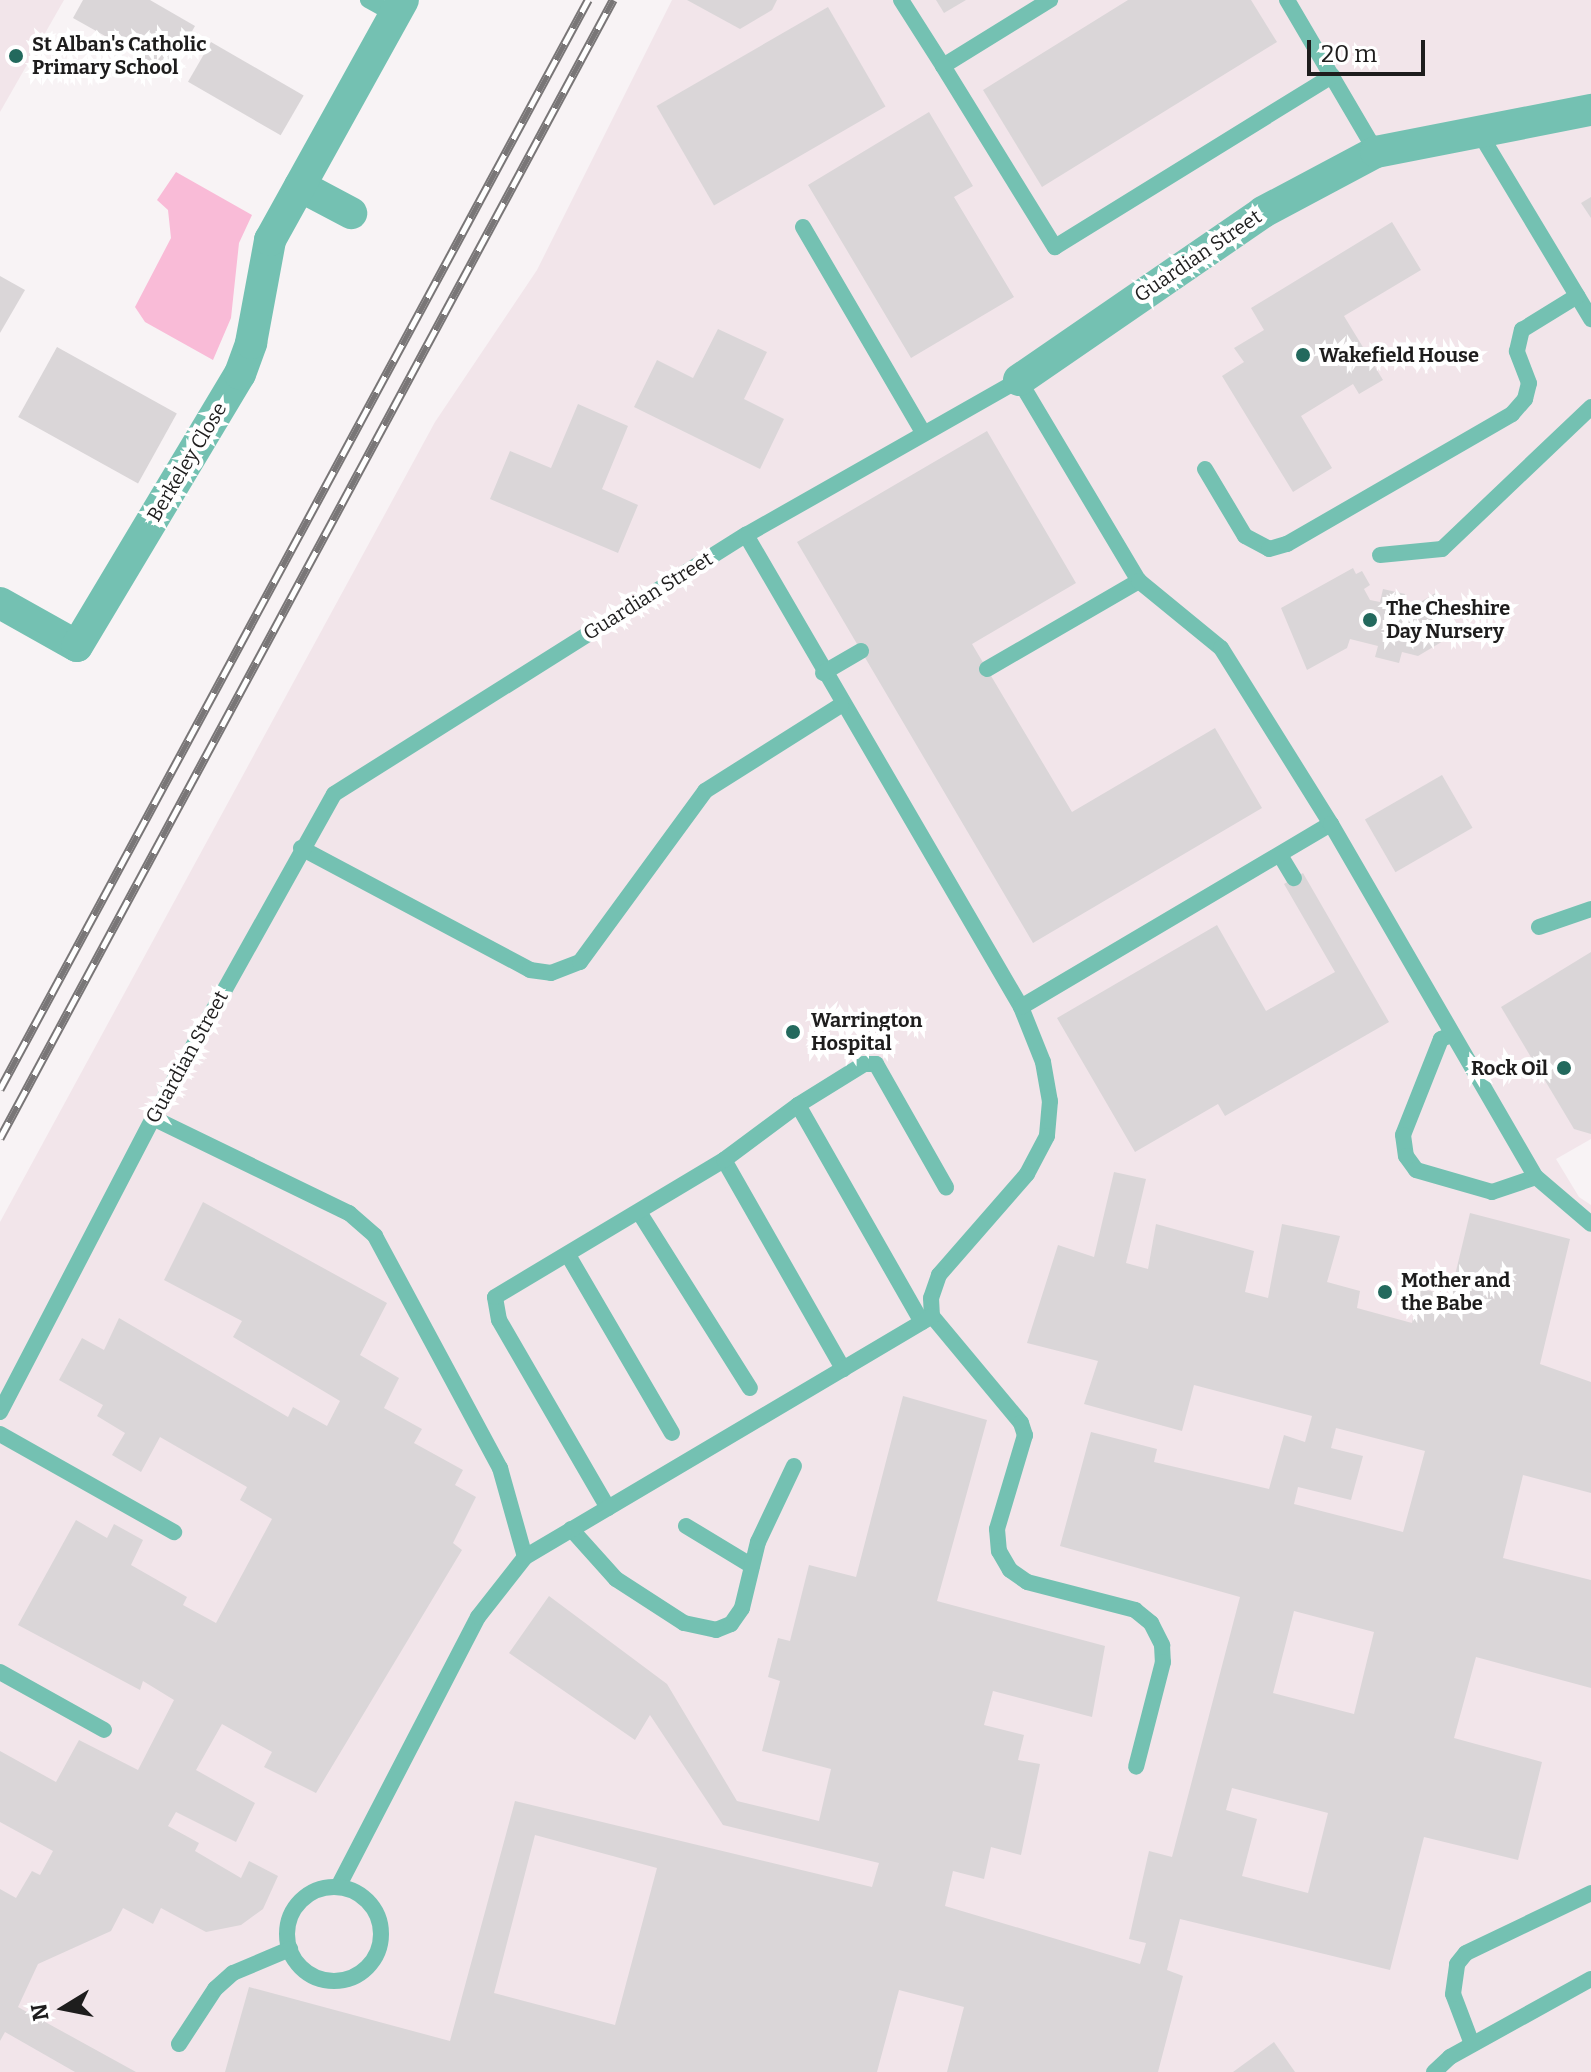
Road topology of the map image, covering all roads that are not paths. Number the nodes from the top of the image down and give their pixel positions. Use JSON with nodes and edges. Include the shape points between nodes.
{"nodes":[{"id":1,"x":901,"y":0,"type":"edge"},
{"id":2,"x":1050,"y":0,"type":"edge"},
{"id":3,"x":1287,"y":0,"type":"edge"},
{"id":4,"x":389,"y":5,"type":"edge"},
{"id":5,"x":943,"y":66,"type":"junction"},
{"id":6,"x":1332,"y":76,"type":"junction"},
{"id":7,"x":1591,"y":110,"type":"edge"},
{"id":8,"x":1477,"y":129,"type":"junction"},
{"id":9,"x":1376,"y":152,"type":"junction"},
{"id":10,"x":300,"y":186,"type":"junction"},
{"id":11,"x":351,"y":213,"type":"dead end"},
{"id":12,"x":803,"y":227,"type":"dead end"},
{"id":13,"x":1577,"y":296,"type":"junction"},
{"id":14,"x":1591,"y":319,"type":"edge"},
{"id":15,"x":1019,"y":380,"type":"junction"},
{"id":16,"x":1591,"y":407,"type":"edge"},
{"id":17,"x":922,"y":431,"type":"junction"},
{"id":18,"x":1205,"y":469,"type":"dead end"},
{"id":19,"x":746,"y":535,"type":"junction"},
{"id":20,"x":1380,"y":555,"type":"dead end"},
{"id":21,"x":1139,"y":581,"type":"junction"},
{"id":22,"x":0,"y":603,"type":"edge"},
{"id":23,"x":861,"y":651,"type":"dead end"},
{"id":24,"x":987,"y":669,"type":"dead end"},
{"id":25,"x":823,"y":673,"type":"junction"},
{"id":26,"x":841,"y":705,"type":"junction"},
{"id":27,"x":1331,"y":824,"type":"junction"},
{"id":28,"x":301,"y":848,"type":"junction"},
{"id":29,"x":1280,"y":855,"type":"junction"},
{"id":30,"x":1294,"y":878,"type":"dead end"},
{"id":31,"x":1591,"y":909,"type":"edge"},
{"id":32,"x":1539,"y":927,"type":"dead end"},
{"id":33,"x":1021,"y":1007,"type":"junction"},
{"id":34,"x":1451,"y":1035,"type":"junction"},
{"id":35,"x":798,"y":1105,"type":"junction"},
{"id":36,"x":153,"y":1118,"type":"junction"},
{"id":37,"x":724,"y":1160,"type":"junction"},
{"id":38,"x":1536,"y":1177,"type":"junction"},
{"id":39,"x":946,"y":1187,"type":"dead end"},
{"id":40,"x":639,"y":1212,"type":"junction"},
{"id":41,"x":1591,"y":1224,"type":"edge"},
{"id":42,"x":568,"y":1255,"type":"junction"},
{"id":43,"x":927,"y":1319,"type":"junction"},
{"id":44,"x":843,"y":1369,"type":"junction"},
{"id":45,"x":750,"y":1388,"type":"dead end"},
{"id":46,"x":0,"y":1412,"type":"edge"},
{"id":47,"x":672,"y":1433,"type":"dead end"},
{"id":48,"x":0,"y":1434,"type":"edge"},
{"id":49,"x":794,"y":1466,"type":"dead end"},
{"id":50,"x":608,"y":1508,"type":"junction"},
{"id":51,"x":686,"y":1526,"type":"dead end"},
{"id":52,"x":571,"y":1529,"type":"junction"},
{"id":53,"x":174,"y":1532,"type":"dead end"},
{"id":54,"x":525,"y":1557,"type":"junction"},
{"id":55,"x":752,"y":1566,"type":"junction"},
{"id":56,"x":0,"y":1672,"type":"edge"},
{"id":57,"x":104,"y":1730,"type":"dead end"},
{"id":58,"x":1136,"y":1767,"type":"dead end"},
{"id":59,"x":338,"y":1887,"type":"junction"},
{"id":60,"x":1591,"y":1893,"type":"edge"},
{"id":61,"x":290,"y":1949,"type":"junction"},
{"id":62,"x":1591,"y":1979,"type":"edge"},
{"id":63,"x":179,"y":2044,"type":"dead end"},
{"id":64,"x":1472,"y":2044,"type":"junction"},
{"id":65,"x":1434,"y":2072,"type":"edge"}],
"edges":[{"from":1,"to":5,"type":"lane"},
{"from":2,"to":5,"type":"lane"},
{"from":3,"to":6,"type":"lane"},
{"from":4,"to":10,"type":"street","name":"Berkeley Close"},
{"from":5,"to":6,"type":"lane","via":[[1055,247]]},
{"from":6,"to":9,"type":"lane"},
{"from":7,"to":8,"type":"street","name":"Guardian Street"},
{"from":8,"to":9,"type":"street","name":"Guardian Street"},
{"from":8,"to":13,"type":"lane"},
{"from":9,"to":15,"type":"street","name":"Guardian Street","via":[[1263,212]]},
{"from":10,"to":11,"type":"street"},
{"from":10,"to":22,"type":"street","name":"Berkeley Close","via":[[270,240],[240,374],[77,646]]},
{"from":12,"to":17,"type":"lane"},
{"from":13,"to":14,"type":"lane"},
{"from":13,"to":18,"type":"lane","via":[[1522,330],[1517,351],[1529,383],[1525,399],[1512,414],[1287,544],[1269,549],[1245,536]]},
{"from":15,"to":17,"type":"lane","name":"Guardian Street"},
{"from":15,"to":21,"type":"lane"},
{"from":16,"to":20,"type":"lane","via":[[1442,549]]},
{"from":17,"to":19,"type":"lane","name":"Guardian Street"},
{"from":19,"to":25,"type":"lane"},
{"from":19,"to":28,"type":"lane","name":"Guardian Street","via":[[334,794]]},
{"from":21,"to":24,"type":"lane"},
{"from":21,"to":27,"type":"lane","via":[[1221,648]]},
{"from":23,"to":25,"type":"lane"},
{"from":25,"to":26,"type":"lane"},
{"from":26,"to":28,"type":"lane","via":[[705,791],[580,962],[551,973],[530,970]]},
{"from":26,"to":33,"type":"lane"},
{"from":27,"to":29,"type":"lane"},
{"from":27,"to":34,"type":"lane"},
{"from":28,"to":36,"type":"lane","name":"Guardian Street"},
{"from":29,"to":30,"type":"lane"},
{"from":29,"to":33,"type":"lane"},
{"from":31,"to":32,"type":"lane"},
{"from":33,"to":43,"type":"lane","via":[[1043,1062],[1050,1101],[1047,1136],[1027,1174],[939,1275]]},
{"from":34,"to":38,"type":"lane"},
{"from":34,"to":38,"type":"lane","via":[[1441,1039],[1403,1135],[1406,1156],[1416,1170],[1492,1192]]},
{"from":35,"to":37,"type":"lane"},
{"from":35,"to":39,"type":"lane","via":[[864,1064],[876,1064]]},
{"from":35,"to":43,"type":"lane"},
{"from":36,"to":46,"type":"lane","name":"Guardian Street"},
{"from":36,"to":54,"type":"lane","via":[[349,1213],[375,1236],[500,1468]]},
{"from":37,"to":40,"type":"lane"},
{"from":37,"to":44,"type":"lane"},
{"from":38,"to":41,"type":"lane"},
{"from":40,"to":42,"type":"lane"},
{"from":40,"to":45,"type":"lane"},
{"from":42,"to":47,"type":"lane"},
{"from":42,"to":50,"type":"lane","via":[[495,1297],[499,1320]]},
{"from":43,"to":44,"type":"lane"},
{"from":43,"to":58,"type":"lane","via":[[1021,1423],[1025,1435],[997,1529],[999,1551],[1010,1570],[1027,1582],[1135,1610],[1151,1623],[1162,1645],[1163,1662]]},
{"from":44,"to":50,"type":"lane"},
{"from":48,"to":53,"type":"lane"},
{"from":49,"to":55,"type":"lane"},
{"from":50,"to":52,"type":"lane"},
{"from":51,"to":55,"type":"lane"},
{"from":52,"to":54,"type":"lane"},
{"from":52,"to":55,"type":"lane","via":[[616,1579],[694,1626],[716,1630],[731,1624],[742,1608]]},
{"from":54,"to":59,"type":"lane","via":[[478,1617]]},
{"from":56,"to":57,"type":"lane"},
{"from":59,"to":61,"type":"lane","via":[[309,1894],[297,1905],[290,1918]]},
{"from":59,"to":61,"type":"lane","via":[[353,1891],[376,1911],[380,1941],[366,1968],[339,1980],[323,1979],[309,1973]]},
{"from":60,"to":64,"type":"lane","via":[[1466,1953],[1457,1964],[1453,1994]]},
{"from":61,"to":63,"type":"lane","via":[[233,1973],[215,1989]]},
{"from":62,"to":64,"type":"lane"},
{"from":64,"to":65,"type":"lane"}]}
